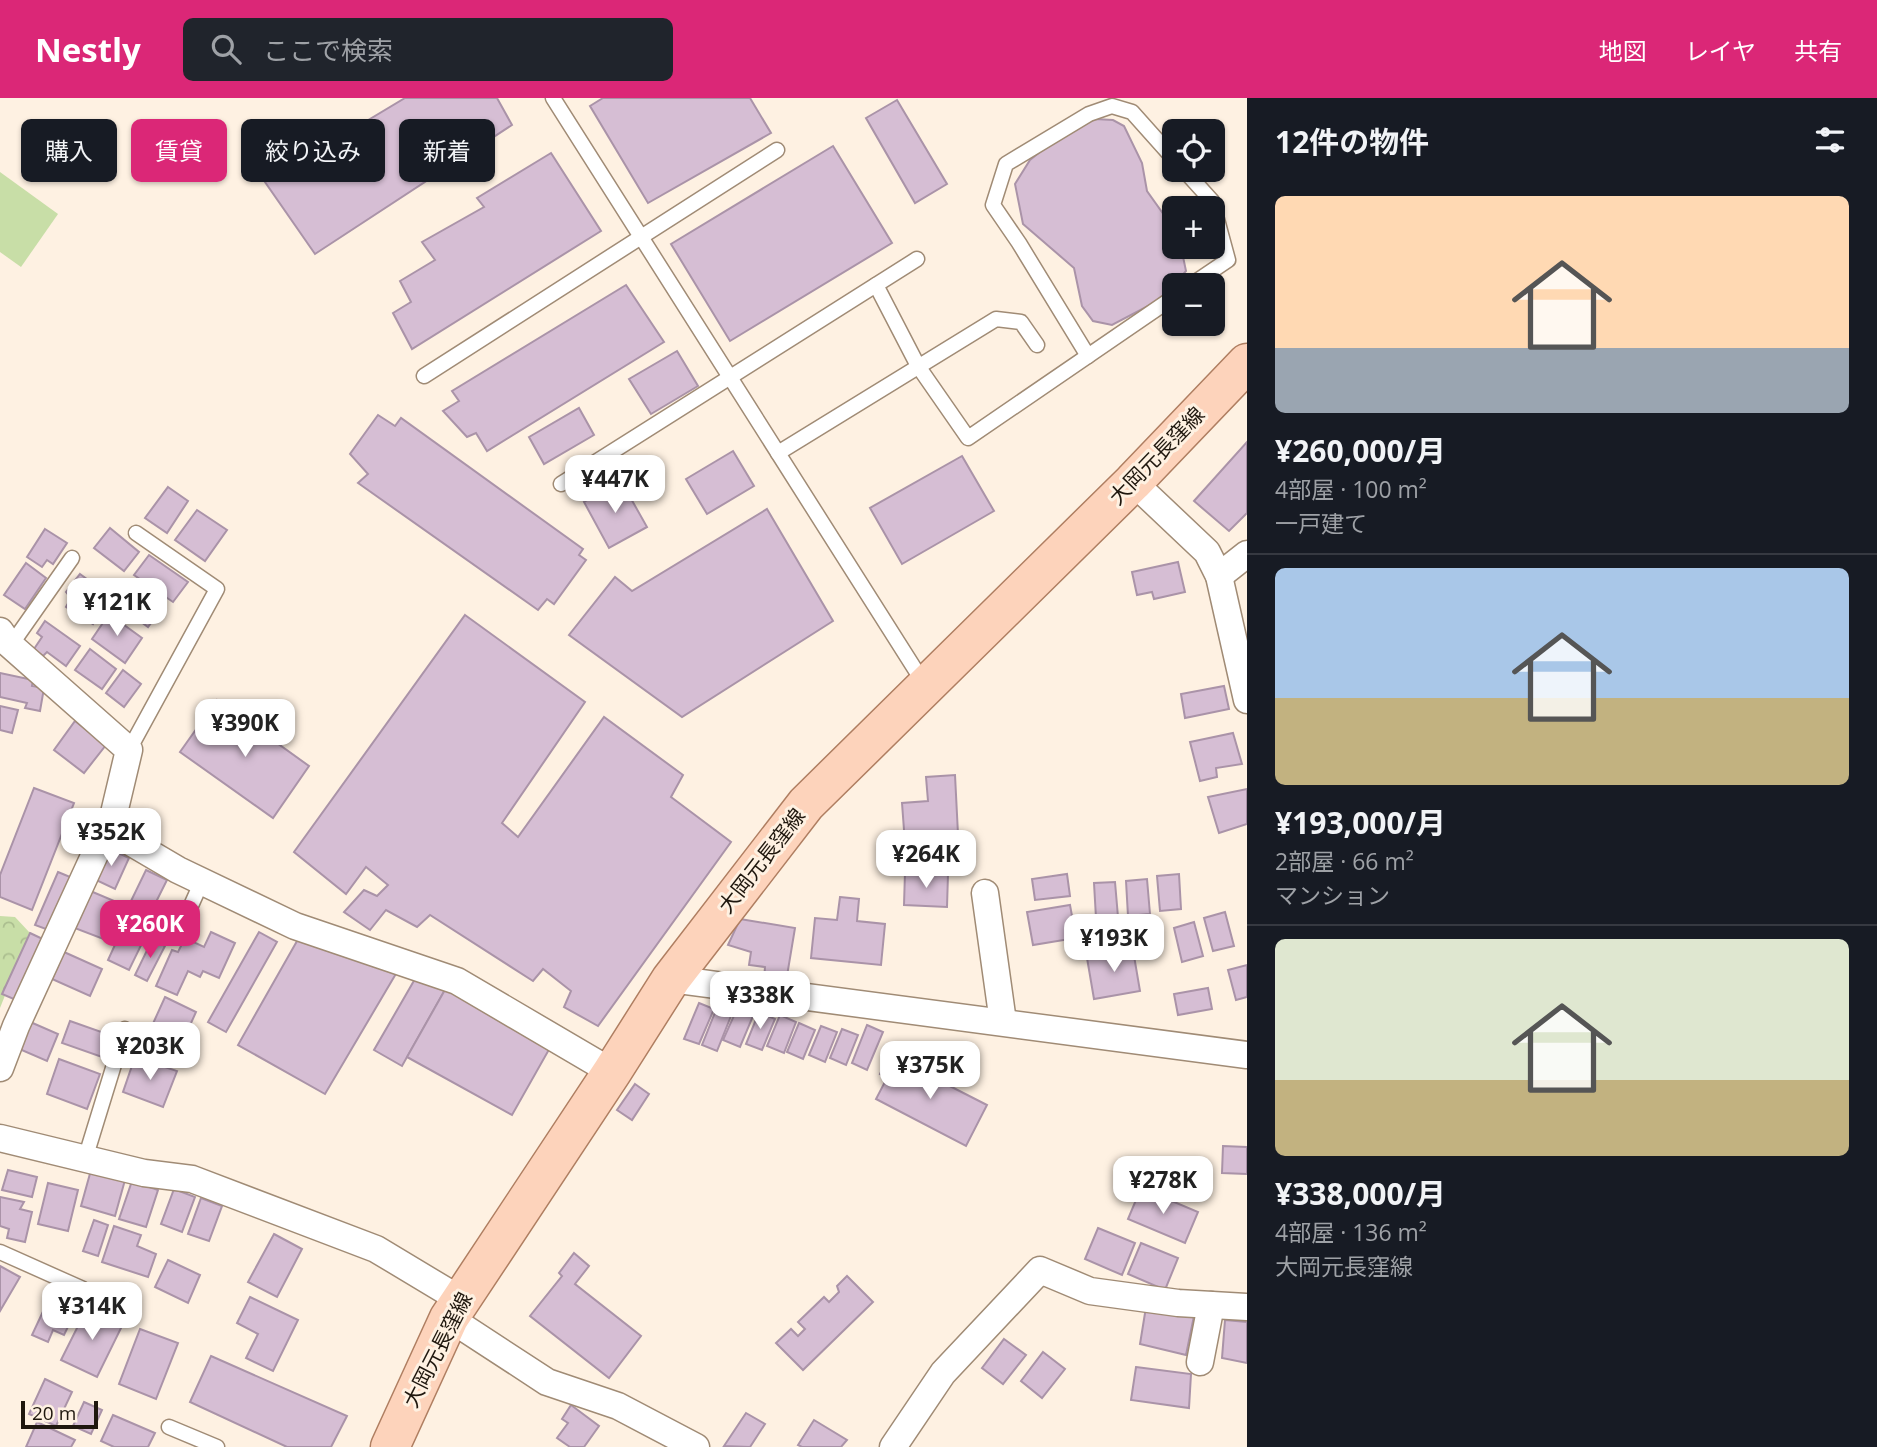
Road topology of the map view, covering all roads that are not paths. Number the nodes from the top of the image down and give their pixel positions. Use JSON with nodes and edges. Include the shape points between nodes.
{"nodes":[{"id":1,"x":553,"y":98,"type":"edge"},
{"id":2,"x":1162,"y":146,"type":"edge"},
{"id":3,"x":777,"y":150,"type":"dead end"},
{"id":4,"x":1195,"y":182,"type":"edge"},
{"id":5,"x":640,"y":235,"type":"junction"},
{"id":6,"x":917,"y":259,"type":"dead end"},
{"id":7,"x":1208,"y":273,"type":"edge"},
{"id":8,"x":876,"y":285,"type":"junction"},
{"id":9,"x":1162,"y":304,"type":"edge"},
{"id":10,"x":1037,"y":345,"type":"dead end"},
{"id":11,"x":1088,"y":356,"type":"junction"},
{"id":12,"x":1247,"y":363,"type":"edge"},
{"id":13,"x":918,"y":366,"type":"junction"},
{"id":14,"x":424,"y":376,"type":"dead end"},
{"id":15,"x":730,"y":377,"type":"junction"},
{"id":16,"x":778,"y":453,"type":"junction"},
{"id":17,"x":1133,"y":482,"type":"junction"},
{"id":18,"x":561,"y":484,"type":"dead end"},
{"id":19,"x":136,"y":533,"type":"dead end"},
{"id":20,"x":1247,"y":554,"type":"edge"},
{"id":21,"x":72,"y":558,"type":"dead end"},
{"id":22,"x":1219,"y":576,"type":"junction"},
{"id":23,"x":5,"y":638,"type":"edge"},
{"id":24,"x":926,"y":686,"type":"junction"},
{"id":25,"x":1247,"y":699,"type":"edge"},
{"id":26,"x":129,"y":750,"type":"junction"},
{"id":27,"x":110,"y":830,"type":"junction"},
{"id":28,"x":202,"y":881,"type":"junction"},
{"id":29,"x":985,"y":893,"type":"dead end"},
{"id":30,"x":185,"y":919,"type":"dead end"},
{"id":31,"x":671,"y":979,"type":"junction"},
{"id":32,"x":1003,"y":1022,"type":"junction"},
{"id":33,"x":125,"y":1029,"type":"dead end"},
{"id":34,"x":1247,"y":1055,"type":"edge"},
{"id":35,"x":0,"y":1068,"type":"edge"},
{"id":36,"x":612,"y":1073,"type":"junction"},
{"id":37,"x":0,"y":1138,"type":"edge"},
{"id":38,"x":85,"y":1159,"type":"junction"},
{"id":39,"x":0,"y":1252,"type":"edge"},
{"id":40,"x":83,"y":1289,"type":"dead end"},
{"id":41,"x":1212,"y":1305,"type":"junction"},
{"id":42,"x":1247,"y":1307,"type":"edge"},
{"id":43,"x":455,"y":1309,"type":"junction"},
{"id":44,"x":1200,"y":1362,"type":"dead end"},
{"id":45,"x":169,"y":1427,"type":"dead end"},
{"id":46,"x":217,"y":1447,"type":"edge"},
{"id":47,"x":390,"y":1447,"type":"edge"},
{"id":48,"x":696,"y":1447,"type":"edge"},
{"id":49,"x":893,"y":1447,"type":"edge"}],
"edges":[{"from":1,"to":5,"type":"lane"},
{"from":2,"to":11,"type":"lane","via":[[1132,112],[1112,106],[1089,114],[1006,164],[993,205]]},
{"from":3,"to":5,"type":"lane"},
{"from":4,"to":7,"type":"lane","via":[[1212,201],[1227,260]]},
{"from":5,"to":14,"type":"lane"},
{"from":5,"to":15,"type":"lane"},
{"from":6,"to":8,"type":"lane"},
{"from":8,"to":13,"type":"lane"},
{"from":8,"to":15,"type":"lane"},
{"from":9,"to":11,"type":"lane"},
{"from":10,"to":13,"type":"lane","via":[[1021,322],[996,319]]},
{"from":11,"to":13,"type":"lane","via":[[968,438]]},
{"from":12,"to":17,"type":"main road","name":"大岡元長窪線"},
{"from":13,"to":16,"type":"lane"},
{"from":15,"to":16,"type":"lane"},
{"from":15,"to":18,"type":"lane"},
{"from":16,"to":24,"type":"lane"},
{"from":17,"to":22,"type":"street","via":[[1208,552]]},
{"from":17,"to":24,"type":"main road","name":"大岡元長窪線"},
{"from":19,"to":26,"type":"lane","via":[[217,589]]},
{"from":20,"to":22,"type":"street"},
{"from":21,"to":23,"type":"lane"},
{"from":22,"to":25,"type":"street"},
{"from":23,"to":26,"type":"street"},
{"from":24,"to":31,"type":"main road","name":"大岡元長窪線","via":[[806,804]]},
{"from":26,"to":27,"type":"street"},
{"from":27,"to":28,"type":"street"},
{"from":27,"to":35,"type":"street","via":[[89,866]]},
{"from":28,"to":30,"type":"lane"},
{"from":28,"to":36,"type":"street","via":[[295,926],[457,981]]},
{"from":29,"to":32,"type":"street"},
{"from":31,"to":32,"type":"street"},
{"from":31,"to":36,"type":"main road","name":"大岡元長窪線"},
{"from":32,"to":34,"type":"street"},
{"from":33,"to":38,"type":"lane"},
{"from":36,"to":43,"type":"main road","name":"大岡元長窪線"},
{"from":37,"to":38,"type":"street"},
{"from":38,"to":43,"type":"street","via":[[192,1179],[376,1249]]},
{"from":39,"to":40,"type":"lane"},
{"from":41,"to":42,"type":"street"},
{"from":41,"to":44,"type":"street"},
{"from":41,"to":49,"type":"street","via":[[1090,1291],[1040,1270],[943,1373]]},
{"from":43,"to":47,"type":"main road","name":"大岡元長窪線"},
{"from":43,"to":48,"type":"street","via":[[547,1382],[618,1406]]},
{"from":45,"to":46,"type":"lane"}]}
